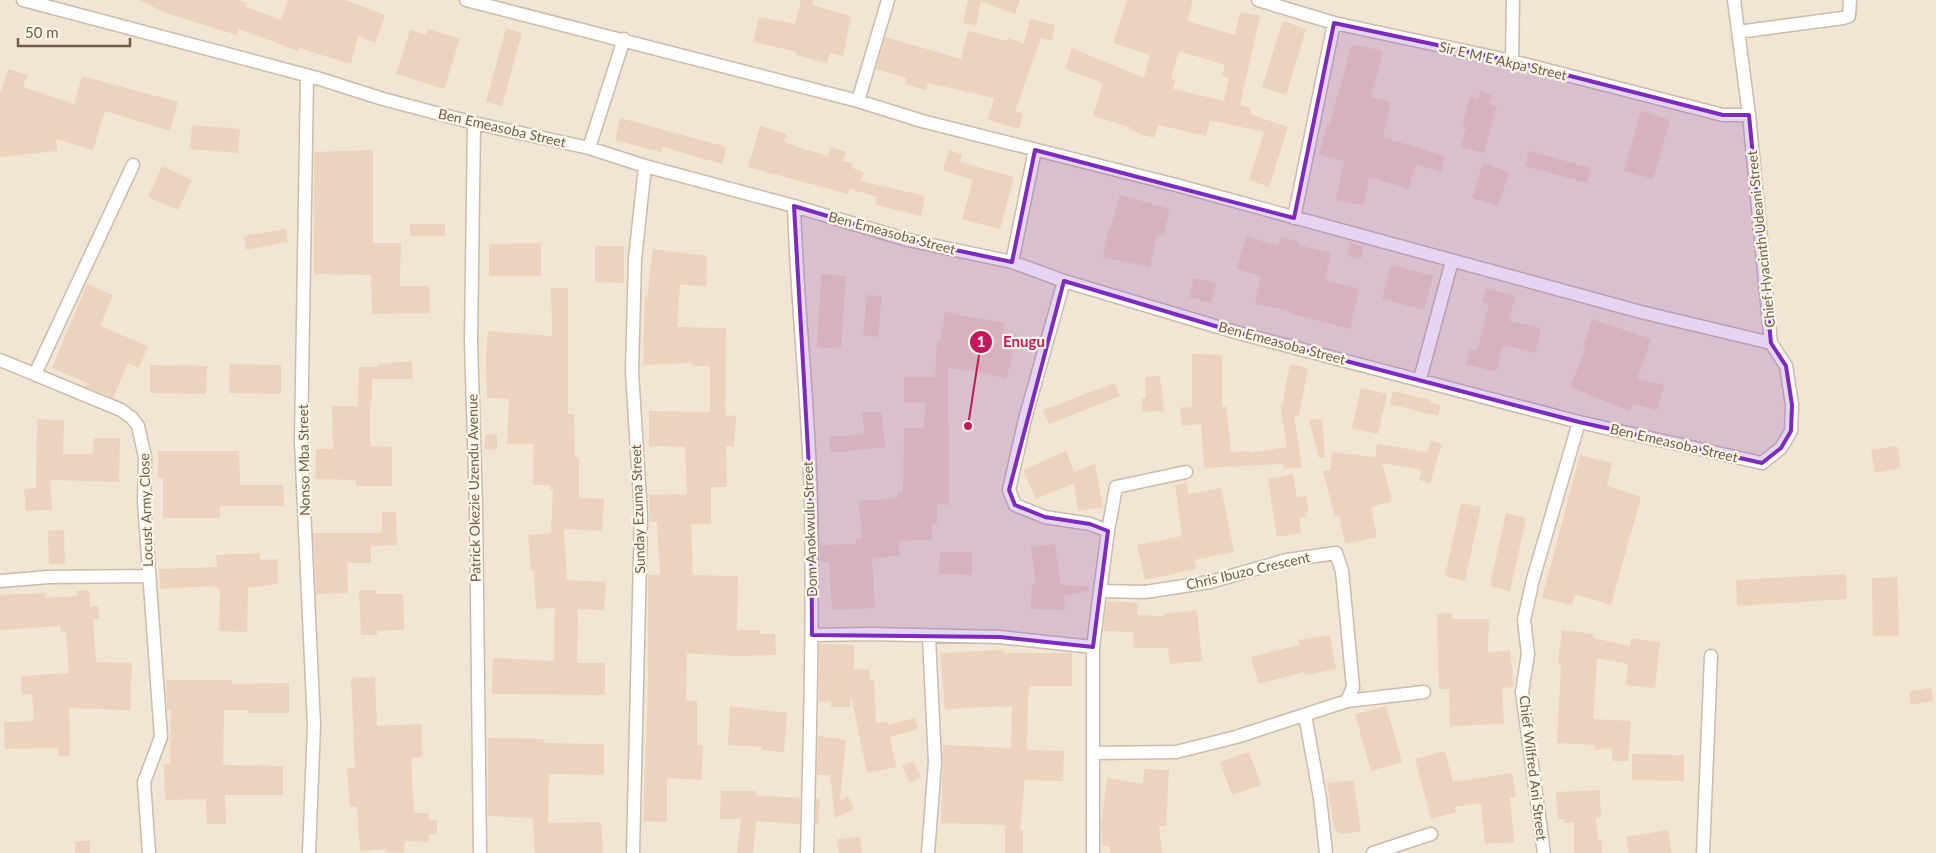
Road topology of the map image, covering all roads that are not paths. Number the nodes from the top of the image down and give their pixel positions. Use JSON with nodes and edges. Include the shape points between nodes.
{"nodes":[{"id":1,"x":23,"y":0,"type":"edge"},
{"id":2,"x":466,"y":0,"type":"edge"},
{"id":3,"x":888,"y":0,"type":"edge"},
{"id":4,"x":1258,"y":0,"type":"edge"},
{"id":5,"x":1514,"y":0,"type":"edge"},
{"id":6,"x":1734,"y":0,"type":"edge"},
{"id":7,"x":1850,"y":0,"type":"edge"},
{"id":8,"x":1334,"y":23,"type":"junction"},
{"id":9,"x":1738,"y":32,"type":"junction"},
{"id":10,"x":624,"y":39,"type":"junction"},
{"id":11,"x":1512,"y":62,"type":"junction"},
{"id":12,"x":317,"y":78,"type":"junction"},
{"id":13,"x":858,"y":101,"type":"junction"},
{"id":14,"x":1749,"y":115,"type":"junction"},
{"id":15,"x":474,"y":123,"type":"junction"},
{"id":16,"x":589,"y":148,"type":"junction"},
{"id":17,"x":1035,"y":150,"type":"junction"},
{"id":18,"x":133,"y":165,"type":"dead end"},
{"id":19,"x":645,"y":166,"type":"junction"},
{"id":20,"x":794,"y":206,"type":"junction"},
{"id":21,"x":1294,"y":218,"type":"junction"},
{"id":22,"x":1452,"y":261,"type":"junction"},
{"id":23,"x":1012,"y":262,"type":"junction"},
{"id":24,"x":1064,"y":281,"type":"junction"},
{"id":25,"x":1771,"y":342,"type":"junction"},
{"id":26,"x":0,"y":360,"type":"edge"},
{"id":27,"x":35,"y":374,"type":"junction"},
{"id":28,"x":1420,"y":379,"type":"junction"},
{"id":29,"x":1579,"y":422,"type":"junction"},
{"id":30,"x":1762,"y":463,"type":"joint"},
{"id":31,"x":1186,"y":472,"type":"dead end"},
{"id":32,"x":1108,"y":531,"type":"junction"},
{"id":33,"x":149,"y":576,"type":"junction"},
{"id":34,"x":0,"y":581,"type":"edge"},
{"id":35,"x":1100,"y":591,"type":"junction"},
{"id":36,"x":812,"y":635,"type":"junction"},
{"id":37,"x":929,"y":636,"type":"junction"},
{"id":38,"x":1093,"y":647,"type":"junction"},
{"id":39,"x":1711,"y":656,"type":"dead end"},
{"id":40,"x":1424,"y":692,"type":"dead end"},
{"id":41,"x":1347,"y":701,"type":"junction"},
{"id":42,"x":1305,"y":715,"type":"junction"},
{"id":43,"x":1094,"y":753,"type":"junction"},
{"id":44,"x":1431,"y":834,"type":"dead end"},
{"id":45,"x":149,"y":853,"type":"edge"},
{"id":46,"x":309,"y":853,"type":"edge"},
{"id":47,"x":480,"y":853,"type":"edge"},
{"id":48,"x":633,"y":853,"type":"edge"},
{"id":49,"x":807,"y":853,"type":"edge"},
{"id":50,"x":928,"y":853,"type":"edge"},
{"id":51,"x":1093,"y":853,"type":"edge"},
{"id":52,"x":1326,"y":853,"type":"edge"},
{"id":53,"x":1373,"y":853,"type":"edge"},
{"id":54,"x":1544,"y":853,"type":"edge"},
{"id":55,"x":1703,"y":853,"type":"edge"}],
"edges":[{"from":1,"to":12,"type":"street","name":"Ben Emeasoba Street"},
{"from":2,"to":10,"type":"street"},
{"from":3,"to":13,"type":"street"},
{"from":4,"to":8,"type":"street","name":"Sir E M E Akpa Street"},
{"from":5,"to":11,"type":"street"},
{"from":6,"to":9,"type":"street","name":"Chief Hyacinth Udeani Street"},
{"from":7,"to":9,"type":"street","via":[[1849,16],[1843,18]]},
{"from":8,"to":11,"type":"street","name":"Sir E M E Akpa Street"},
{"from":8,"to":21,"type":"street"},
{"from":9,"to":14,"type":"street","name":"Chief Hyacinth Udeani Street"},
{"from":10,"to":13,"type":"street"},
{"from":10,"to":16,"type":"street"},
{"from":11,"to":14,"type":"street","name":"Sir E M E Akpa Street","via":[[1723,115]]},
{"from":12,"to":15,"type":"street","name":"Ben Emeasoba Street"},
{"from":12,"to":46,"type":"street","name":"Nonso Mba Street","via":[[307,78],[301,442],[314,725]]},
{"from":13,"to":17,"type":"street"},
{"from":14,"to":25,"type":"street","name":"Chief Hyacinth Udeani Street"},
{"from":15,"to":16,"type":"street","name":"Ben Emeasoba Street"},
{"from":15,"to":47,"type":"street","name":"Patrick Okezie Uzendu Avenue","via":[[470,342],[476,508]]},
{"from":16,"to":19,"type":"street","name":"Ben Emeasoba Street"},
{"from":17,"to":21,"type":"street"},
{"from":17,"to":23,"type":"street"},
{"from":18,"to":27,"type":"street"},
{"from":19,"to":20,"type":"street","name":"Ben Emeasoba Street"},
{"from":19,"to":48,"type":"street","name":"Sunday Ezuma Street","via":[[635,259],[633,362],[640,515]]},
{"from":20,"to":23,"type":"street","name":"Ben Emeasoba Street","via":[[908,240]]},
{"from":20,"to":36,"type":"street","name":"Dom Anokwulu Street","via":[[811,502]]},
{"from":21,"to":22,"type":"street"},
{"from":22,"to":25,"type":"street","via":[[1641,312]]},
{"from":22,"to":28,"type":"street"},
{"from":23,"to":24,"type":"street","name":"Ben Emeasoba Street"},
{"from":24,"to":28,"type":"street","name":"Ben Emeasoba Street","via":[[1235,332]]},
{"from":24,"to":32,"type":"street","via":[[1025,419],[1009,490],[1015,506],[1045,518],[1090,524]]},
{"from":25,"to":30,"type":"street","name":"Chief Hyacinth Udeani Street","via":[[1786,366],[1792,406],[1791,431],[1781,448]]},
{"from":26,"to":27,"type":"street","name":"Locust Army Close"},
{"from":27,"to":33,"type":"street","name":"Locust Army Close","via":[[121,410],[138,426],[145,456],[144,502]]},
{"from":28,"to":29,"type":"street","name":"Ben Emeasoba Street"},
{"from":29,"to":30,"type":"street","name":"Ben Emeasoba Street"},
{"from":29,"to":54,"type":"street","name":"Chief Wilfred Ani Street","via":[[1524,620],[1528,654],[1522,692]]},
{"from":31,"to":32,"type":"street","via":[[1116,487]]},
{"from":32,"to":35,"type":"street"},
{"from":33,"to":34,"type":"street"},
{"from":33,"to":45,"type":"street","name":"Locust Army Close","via":[[160,737],[144,782]]},
{"from":35,"to":38,"type":"street"},
{"from":35,"to":41,"type":"street","name":"Chris Ibuzo Crescent","via":[[1145,592],[1210,582],[1287,560],[1336,553],[1342,571],[1353,687]]},
{"from":36,"to":37,"type":"street"},
{"from":36,"to":49,"type":"street","name":"Dom Anokwulu Street"},
{"from":37,"to":38,"type":"street","via":[[1000,638]]},
{"from":37,"to":50,"type":"street","via":[[935,762]]},
{"from":38,"to":43,"type":"street"},
{"from":39,"to":55,"type":"street"},
{"from":40,"to":41,"type":"street"},
{"from":41,"to":42,"type":"street"},
{"from":42,"to":43,"type":"street","via":[[1176,752]]},
{"from":42,"to":52,"type":"street"},
{"from":43,"to":51,"type":"street"},
{"from":44,"to":53,"type":"street"}]}
